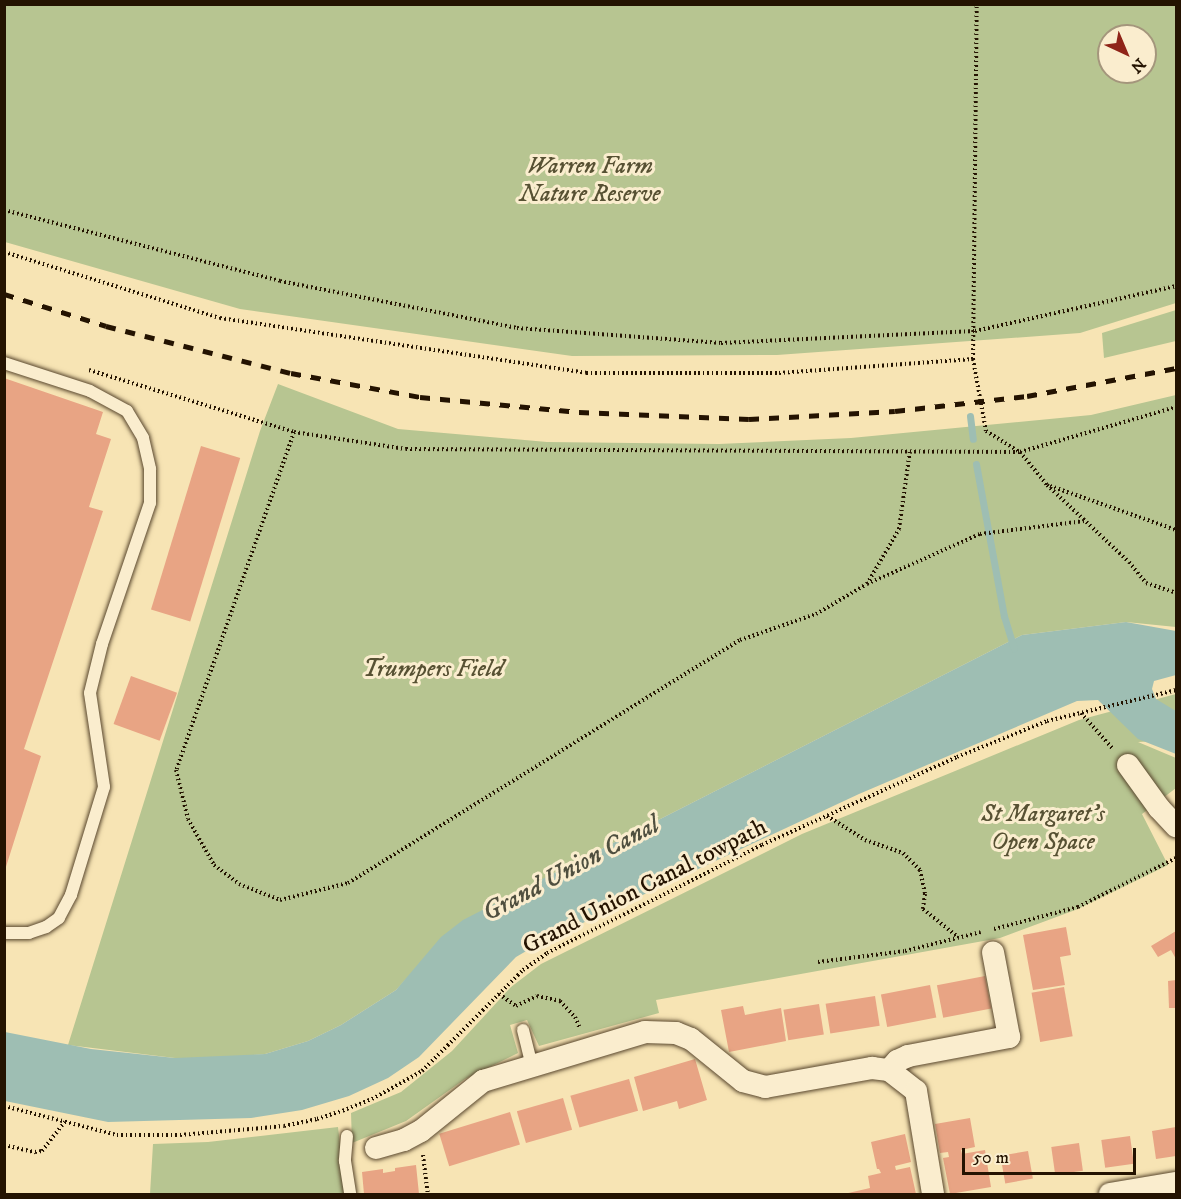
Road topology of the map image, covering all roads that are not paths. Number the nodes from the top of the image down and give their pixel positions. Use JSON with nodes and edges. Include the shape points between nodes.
{"nodes":[{"id":1,"x":4,"y":363,"type":"edge"},
{"id":2,"x":1128,"y":765,"type":"road end"},
{"id":3,"x":1176,"y":826,"type":"edge"},
{"id":4,"x":4,"y":933,"type":"edge"},
{"id":5,"x":993,"y":952,"type":"dead end"},
{"id":6,"x":523,"y":1030,"type":"dead end"},
{"id":7,"x":532,"y":1065,"type":"junction"},
{"id":8,"x":889,"y":1070,"type":"junction"},
{"id":9,"x":347,"y":1136,"type":"dead end"},
{"id":10,"x":376,"y":1148,"type":"dead end"},
{"id":11,"x":1176,"y":1183,"type":"edge"},
{"id":12,"x":350,"y":1194,"type":"edge"},
{"id":13,"x":933,"y":1194,"type":"edge"},
{"id":14,"x":1110,"y":1194,"type":"edge"}],
"edges":[{"from":1,"to":4,"type":"lane","via":[[90,392],[127,411],[143,438],[150,469],[150,503],[102,644],[90,693],[104,787],[71,895],[59,918],[46,927],[29,933]]},
{"from":2,"to":3,"type":"street"},
{"from":5,"to":8,"type":"street","via":[[1009,1037],[908,1056]]},
{"from":6,"to":7,"type":"lane"},
{"from":7,"to":8,"type":"street","via":[[645,1032],[676,1032],[691,1039],[743,1081],[765,1087],[872,1068]]},
{"from":7,"to":10,"type":"street","via":[[483,1081],[421,1131]]},
{"from":8,"to":13,"type":"street","via":[[916,1091]]},
{"from":9,"to":12,"type":"lane","via":[[345,1161]]},
{"from":11,"to":14,"type":"street"}]}
